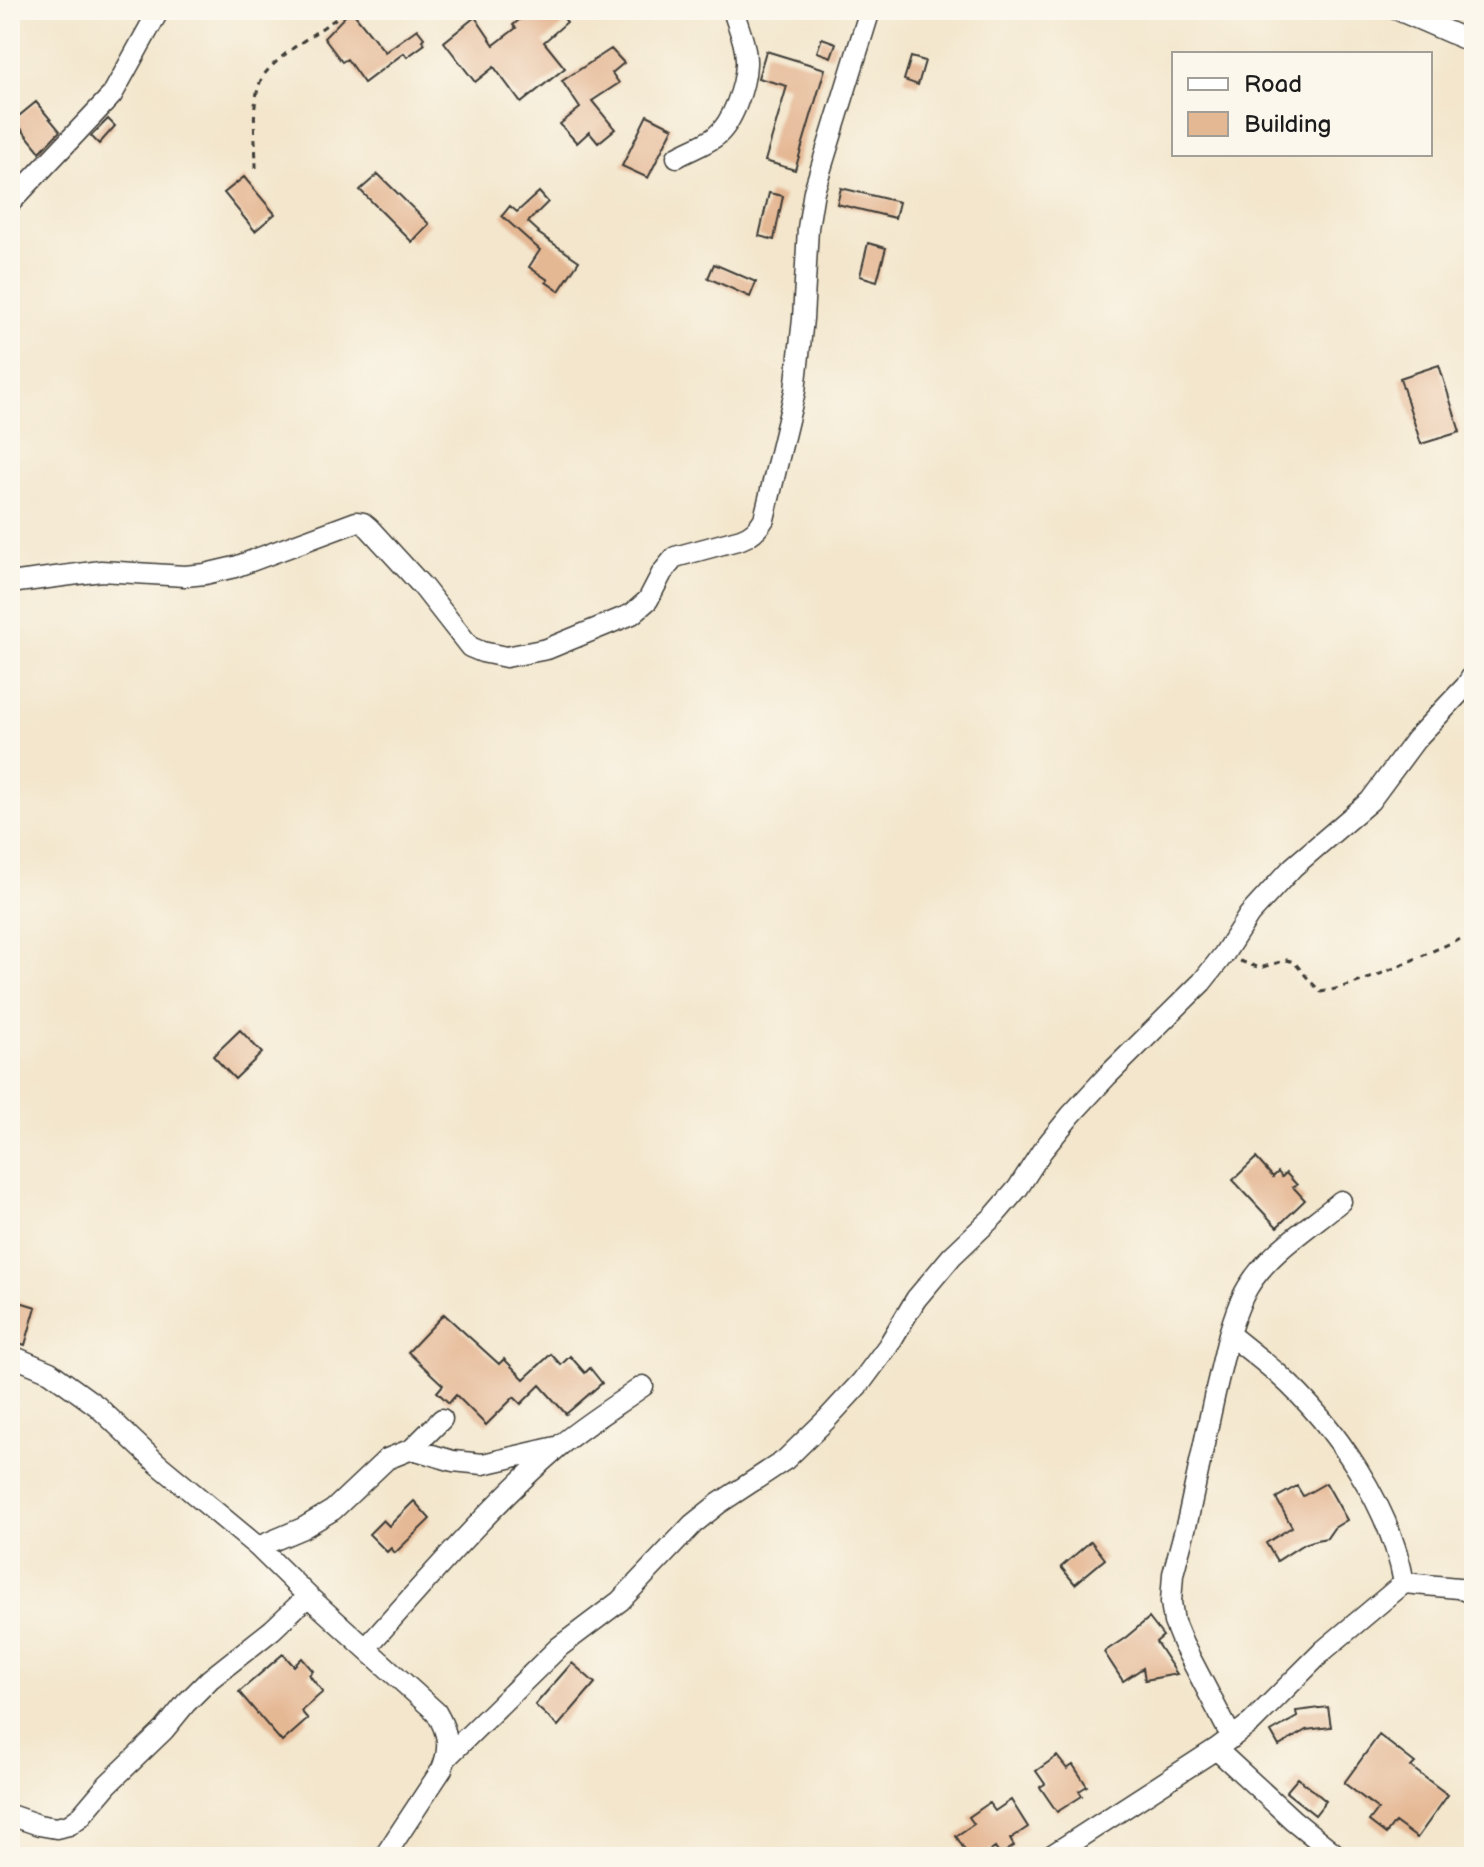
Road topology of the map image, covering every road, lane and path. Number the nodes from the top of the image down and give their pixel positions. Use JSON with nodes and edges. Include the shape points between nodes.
{"nodes":[{"id":1,"x":159,"y":10,"type":"edge"},
{"id":2,"x":337,"y":10,"type":"edge"},
{"id":3,"x":733,"y":10,"type":"edge"},
{"id":4,"x":870,"y":10,"type":"edge"},
{"id":5,"x":1398,"y":10,"type":"edge"},
{"id":6,"x":1474,"y":43,"type":"edge"},
{"id":7,"x":677,"y":157,"type":"dead end"},
{"id":8,"x":256,"y":168,"type":"dead end"},
{"id":9,"x":10,"y":203,"type":"edge"},
{"id":10,"x":10,"y":583,"type":"edge"},
{"id":11,"x":1471,"y":681,"type":"edge"},
{"id":12,"x":1474,"y":934,"type":"edge"},
{"id":13,"x":1224,"y":954,"type":"junction"},
{"id":14,"x":1341,"y":1201,"type":"dead end"},
{"id":15,"x":1229,"y":1334,"type":"junction"},
{"id":16,"x":10,"y":1355,"type":"edge"},
{"id":17,"x":643,"y":1386,"type":"dead end"},
{"id":18,"x":442,"y":1419,"type":"dead end"},
{"id":19,"x":559,"y":1446,"type":"junction"},
{"id":20,"x":412,"y":1449,"type":"junction"},
{"id":21,"x":258,"y":1547,"type":"junction"},
{"id":22,"x":1404,"y":1583,"type":"junction"},
{"id":23,"x":1474,"y":1594,"type":"edge"},
{"id":24,"x":308,"y":1596,"type":"junction"},
{"id":25,"x":366,"y":1648,"type":"junction"},
{"id":26,"x":1224,"y":1743,"type":"junction"},
{"id":27,"x":447,"y":1757,"type":"junction"},
{"id":28,"x":10,"y":1815,"type":"edge"},
{"id":29,"x":384,"y":1857,"type":"edge"},
{"id":30,"x":1049,"y":1857,"type":"edge"},
{"id":31,"x":1339,"y":1857,"type":"edge"}],
"edges":[{"from":1,"to":9,"type":"street","via":[[112,95]]},
{"from":2,"to":8,"type":"path","via":[[338,17],[262,77],[255,114]]},
{"from":3,"to":7,"type":"street","via":[[746,64],[740,97],[716,136]]},
{"from":4,"to":10,"type":"street","via":[[814,191],[795,391],[764,519],[741,539],[675,557],[648,600],[632,614],[547,649],[506,657],[482,652],[470,647],[369,528],[356,522],[205,574],[101,571]]},
{"from":5,"to":6,"type":"street"},
{"from":11,"to":13,"type":"street","via":[[1416,739],[1370,801],[1293,867],[1249,915]]},
{"from":12,"to":13,"type":"path","via":[[1321,992],[1294,962],[1260,968]]},
{"from":13,"to":27,"type":"street","via":[[1071,1115],[1018,1188],[916,1299],[862,1381],[826,1420],[785,1460],[693,1524],[620,1601],[559,1647]]},
{"from":14,"to":15,"type":"street","via":[[1249,1285]]},
{"from":15,"to":22,"type":"street","via":[[1279,1374],[1345,1449],[1386,1524]]},
{"from":15,"to":26,"type":"street","via":[[1171,1602],[1174,1622]]},
{"from":16,"to":21,"type":"street","via":[[77,1390]]},
{"from":17,"to":19,"type":"street"},
{"from":18,"to":20,"type":"street"},
{"from":19,"to":20,"type":"street","via":[[483,1464]]},
{"from":19,"to":25,"type":"street"},
{"from":20,"to":21,"type":"street","via":[[387,1459],[317,1521]]},
{"from":21,"to":24,"type":"street"},
{"from":22,"to":23,"type":"street"},
{"from":22,"to":26,"type":"street"},
{"from":24,"to":25,"type":"street"},
{"from":24,"to":28,"type":"street","via":[[210,1679],[80,1817],[56,1828]]},
{"from":25,"to":27,"type":"street","via":[[436,1712],[445,1726]]},
{"from":26,"to":30,"type":"street"},
{"from":26,"to":31,"type":"street","via":[[1293,1820]]},
{"from":27,"to":29,"type":"street"}]}
